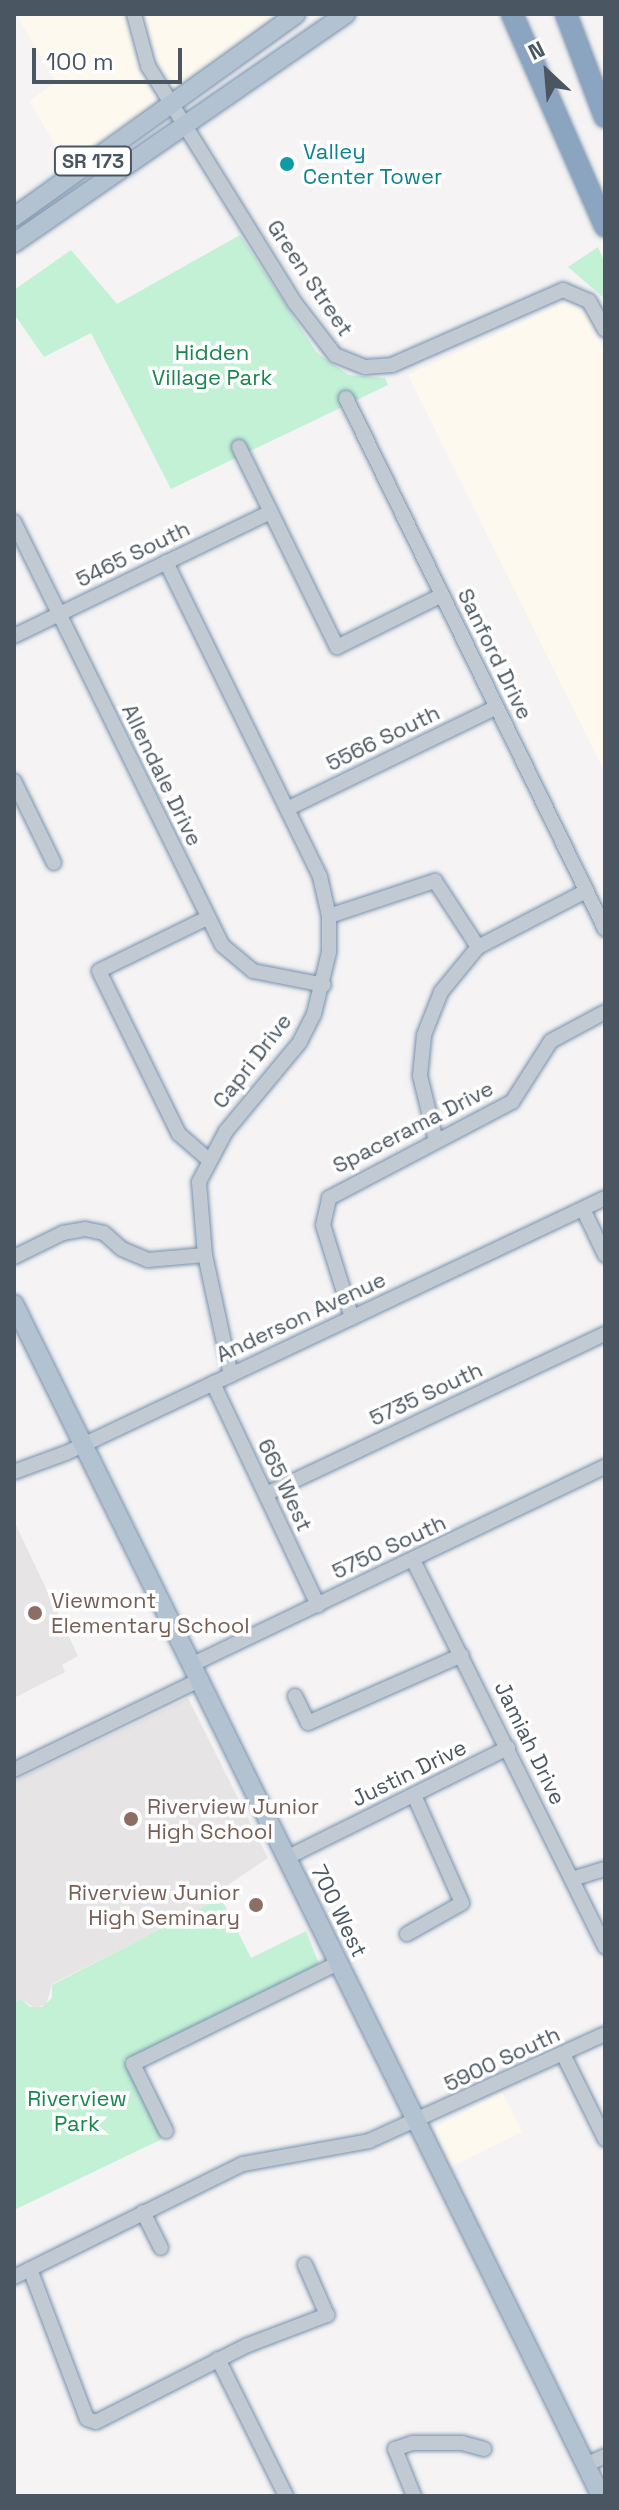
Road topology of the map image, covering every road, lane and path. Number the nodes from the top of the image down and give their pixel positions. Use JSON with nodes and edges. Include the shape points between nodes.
{"nodes":[{"id":1,"x":134,"y":14,"type":"edge"},
{"id":2,"x":296,"y":14,"type":"edge"},
{"id":3,"x":346,"y":14,"type":"edge"},
{"id":4,"x":506,"y":14,"type":"edge"},
{"id":5,"x":512,"y":14,"type":"edge"},
{"id":6,"x":566,"y":14,"type":"edge"},
{"id":7,"x":524,"y":49,"type":"junction"},
{"id":8,"x":172,"y":105,"type":"junction"},
{"id":9,"x":605,"y":117,"type":"edge"},
{"id":10,"x":186,"y":127,"type":"junction"},
{"id":11,"x":14,"y":217,"type":"edge"},
{"id":12,"x":605,"y":226,"type":"edge"},
{"id":13,"x":14,"y":243,"type":"edge"},
{"id":14,"x":605,"y":330,"type":"edge"},
{"id":15,"x":346,"y":398,"type":"dead end"},
{"id":16,"x":239,"y":447,"type":"dead end"},
{"id":17,"x":271,"y":512,"type":"junction"},
{"id":18,"x":14,"y":522,"type":"edge"},
{"id":19,"x":166,"y":562,"type":"junction"},
{"id":20,"x":442,"y":595,"type":"junction"},
{"id":21,"x":60,"y":614,"type":"junction"},
{"id":22,"x":14,"y":636,"type":"edge"},
{"id":23,"x":497,"y":707,"type":"junction"},
{"id":24,"x":14,"y":781,"type":"edge"},
{"id":25,"x":287,"y":809,"type":"junction"},
{"id":26,"x":54,"y":863,"type":"dead end"},
{"id":27,"x":586,"y":891,"type":"junction"},
{"id":28,"x":329,"y":916,"type":"junction"},
{"id":29,"x":207,"y":918,"type":"junction"},
{"id":30,"x":605,"y":929,"type":"edge"},
{"id":31,"x":478,"y":947,"type":"junction"},
{"id":32,"x":324,"y":985,"type":"junction"},
{"id":33,"x":605,"y":1012,"type":"edge"},
{"id":34,"x":436,"y":1141,"type":"junction"},
{"id":35,"x":208,"y":1159,"type":"junction"},
{"id":36,"x":605,"y":1198,"type":"edge"},
{"id":37,"x":583,"y":1209,"type":"junction"},
{"id":38,"x":205,"y":1255,"type":"junction"},
{"id":39,"x":605,"y":1255,"type":"edge"},
{"id":40,"x":14,"y":1257,"type":"edge"},
{"id":41,"x":14,"y":1304,"type":"edge"},
{"id":42,"x":352,"y":1318,"type":"junction"},
{"id":43,"x":605,"y":1334,"type":"edge"},
{"id":44,"x":231,"y":1375,"type":"junction"},
{"id":45,"x":213,"y":1383,"type":"junction"},
{"id":46,"x":83,"y":1445,"type":"junction"},
{"id":47,"x":605,"y":1467,"type":"edge"},
{"id":48,"x":14,"y":1472,"type":"edge"},
{"id":49,"x":266,"y":1494,"type":"junction"},
{"id":50,"x":413,"y":1560,"type":"junction"},
{"id":51,"x":318,"y":1605,"type":"junction"},
{"id":52,"x":462,"y":1655,"type":"junction"},
{"id":53,"x":195,"y":1672,"type":"junction"},
{"id":54,"x":295,"y":1696,"type":"dead end"},
{"id":55,"x":508,"y":1748,"type":"junction"},
{"id":56,"x":14,"y":1770,"type":"edge"},
{"id":57,"x":414,"y":1795,"type":"junction"},
{"id":58,"x":286,"y":1858,"type":"junction"},
{"id":59,"x":605,"y":1869,"type":"edge"},
{"id":60,"x":572,"y":1879,"type":"junction"},
{"id":61,"x":407,"y":1934,"type":"dead end"},
{"id":62,"x":605,"y":1947,"type":"edge"},
{"id":63,"x":338,"y":1963,"type":"junction"},
{"id":64,"x":605,"y":2034,"type":"edge"},
{"id":65,"x":563,"y":2054,"type":"junction"},
{"id":66,"x":417,"y":2123,"type":"junction"},
{"id":67,"x":166,"y":2131,"type":"dead end"},
{"id":68,"x":605,"y":2139,"type":"edge"},
{"id":69,"x":143,"y":2212,"type":"junction"},
{"id":70,"x":161,"y":2248,"type":"dead end"},
{"id":71,"x":305,"y":2265,"type":"dead end"},
{"id":72,"x":30,"y":2269,"type":"junction"},
{"id":73,"x":14,"y":2277,"type":"edge"},
{"id":74,"x":218,"y":2359,"type":"junction"},
{"id":75,"x":484,"y":2449,"type":"dead end"},
{"id":76,"x":605,"y":2456,"type":"edge"},
{"id":77,"x":586,"y":2465,"type":"junction"},
{"id":78,"x":286,"y":2496,"type":"edge"},
{"id":79,"x":414,"y":2496,"type":"edge"},
{"id":80,"x":601,"y":2496,"type":"edge"}],
"edges":[{"from":1,"to":8,"type":"street","name":"Green Street","via":[[148,66]]},
{"from":2,"to":8,"type":"main road","number":"SR 173"},
{"from":3,"to":10,"type":"main road","number":"SR 173"},
{"from":4,"to":7,"type":"highway"},
{"from":5,"to":7,"type":"highway"},
{"from":6,"to":9,"type":"highway"},
{"from":7,"to":12,"type":"highway"},
{"from":8,"to":10,"type":"street","name":"Green Street"},
{"from":8,"to":11,"type":"main road","number":"SR 173"},
{"from":10,"to":13,"type":"main road","number":"SR 173"},
{"from":10,"to":14,"type":"street","name":"Green Street","via":[[324,347],[348,363],[392,365],[563,290],[589,301]]},
{"from":15,"to":20,"type":"street","name":"Sanford Drive"},
{"from":16,"to":17,"type":"street"},
{"from":17,"to":19,"type":"street","name":"5465 South"},
{"from":17,"to":20,"type":"street","via":[[337,647]]},
{"from":18,"to":21,"type":"street","name":"Allendale Drive"},
{"from":19,"to":21,"type":"street","name":"5465 South"},
{"from":19,"to":25,"type":"street","name":"Capri Drive"},
{"from":20,"to":23,"type":"street","name":"Sanford Drive"},
{"from":21,"to":22,"type":"street","name":"5465 South"},
{"from":21,"to":29,"type":"street","name":"Allendale Drive"},
{"from":23,"to":25,"type":"street","name":"5566 South"},
{"from":23,"to":27,"type":"street","name":"Sanford Drive"},
{"from":24,"to":26,"type":"street"},
{"from":25,"to":28,"type":"street","name":"Capri Drive","via":[[320,877]]},
{"from":27,"to":30,"type":"street","name":"Sanford Drive"},
{"from":27,"to":31,"type":"street"},
{"from":28,"to":31,"type":"street","via":[[435,881]]},
{"from":28,"to":32,"type":"street","name":"Capri Drive"},
{"from":29,"to":32,"type":"street","name":"Allendale Drive","via":[[222,945],[243,966]]},
{"from":29,"to":35,"type":"street","via":[[99,971],[179,1134]]},
{"from":31,"to":34,"type":"street","via":[[441,992],[424,1035],[421,1092]]},
{"from":32,"to":35,"type":"street","name":"Capri Drive","via":[[300,1042]]},
{"from":33,"to":34,"type":"street","name":"Spacerama Drive","via":[[551,1041],[512,1102]]},
{"from":34,"to":42,"type":"street","name":"Spacerama Drive","via":[[338,1190],[324,1209],[323,1225]]},
{"from":35,"to":38,"type":"street","name":"Capri Drive","via":[[197,1205]]},
{"from":36,"to":37,"type":"street","name":"Anderson Avenue"},
{"from":37,"to":39,"type":"street"},
{"from":37,"to":42,"type":"street","name":"Anderson Avenue"},
{"from":38,"to":40,"type":"street","via":[[148,1260],[122,1249],[104,1233],[85,1229],[63,1233]]},
{"from":38,"to":44,"type":"street","name":"Capri Drive"},
{"from":41,"to":46,"type":"main road","name":"700 West"},
{"from":42,"to":44,"type":"street","name":"Anderson Avenue"},
{"from":43,"to":49,"type":"street","name":"5735 South"},
{"from":44,"to":45,"type":"street","name":"Anderson Avenue"},
{"from":45,"to":46,"type":"street","name":"Anderson Avenue"},
{"from":45,"to":49,"type":"street","name":"665 West"},
{"from":46,"to":48,"type":"street","name":"Anderson Avenue"},
{"from":46,"to":53,"type":"main road","name":"700 West"},
{"from":47,"to":50,"type":"street","name":"5750 South"},
{"from":49,"to":51,"type":"street","name":"665 West"},
{"from":50,"to":51,"type":"street","name":"5750 South"},
{"from":50,"to":52,"type":"street","name":"Jamiah Drive"},
{"from":51,"to":53,"type":"street","name":"5750 South"},
{"from":52,"to":54,"type":"street","via":[[308,1723]]},
{"from":52,"to":55,"type":"street","name":"Jamiah Drive"},
{"from":53,"to":56,"type":"street","name":"5750 South"},
{"from":53,"to":58,"type":"main road","name":"700 West"},
{"from":55,"to":57,"type":"street","name":"Justin Drive"},
{"from":55,"to":60,"type":"street","name":"Jamiah Drive"},
{"from":57,"to":58,"type":"street","name":"Justin Drive"},
{"from":57,"to":61,"type":"street","via":[[462,1903]]},
{"from":58,"to":63,"type":"main road","name":"700 West"},
{"from":59,"to":60,"type":"street"},
{"from":60,"to":62,"type":"street","name":"Jamiah Drive"},
{"from":63,"to":66,"type":"main road","name":"700 West"},
{"from":63,"to":67,"type":"street","via":[[133,2064]]},
{"from":64,"to":65,"type":"street","name":"5900 South"},
{"from":65,"to":66,"type":"street","name":"5900 South"},
{"from":65,"to":68,"type":"street"},
{"from":66,"to":69,"type":"street","name":"5900 South","via":[[350,2146],[243,2164]]},
{"from":66,"to":77,"type":"main road","name":"700 West"},
{"from":69,"to":70,"type":"street"},
{"from":69,"to":72,"type":"street","name":"5900 South"},
{"from":71,"to":74,"type":"street","via":[[327,2315]]},
{"from":72,"to":73,"type":"street","name":"5900 South"},
{"from":72,"to":74,"type":"street","via":[[87,2419],[107,2420]]},
{"from":74,"to":78,"type":"street"},
{"from":75,"to":79,"type":"street","via":[[462,2443],[395,2449]]},
{"from":76,"to":77,"type":"street"},
{"from":77,"to":80,"type":"main road","name":"700 West"}]}
